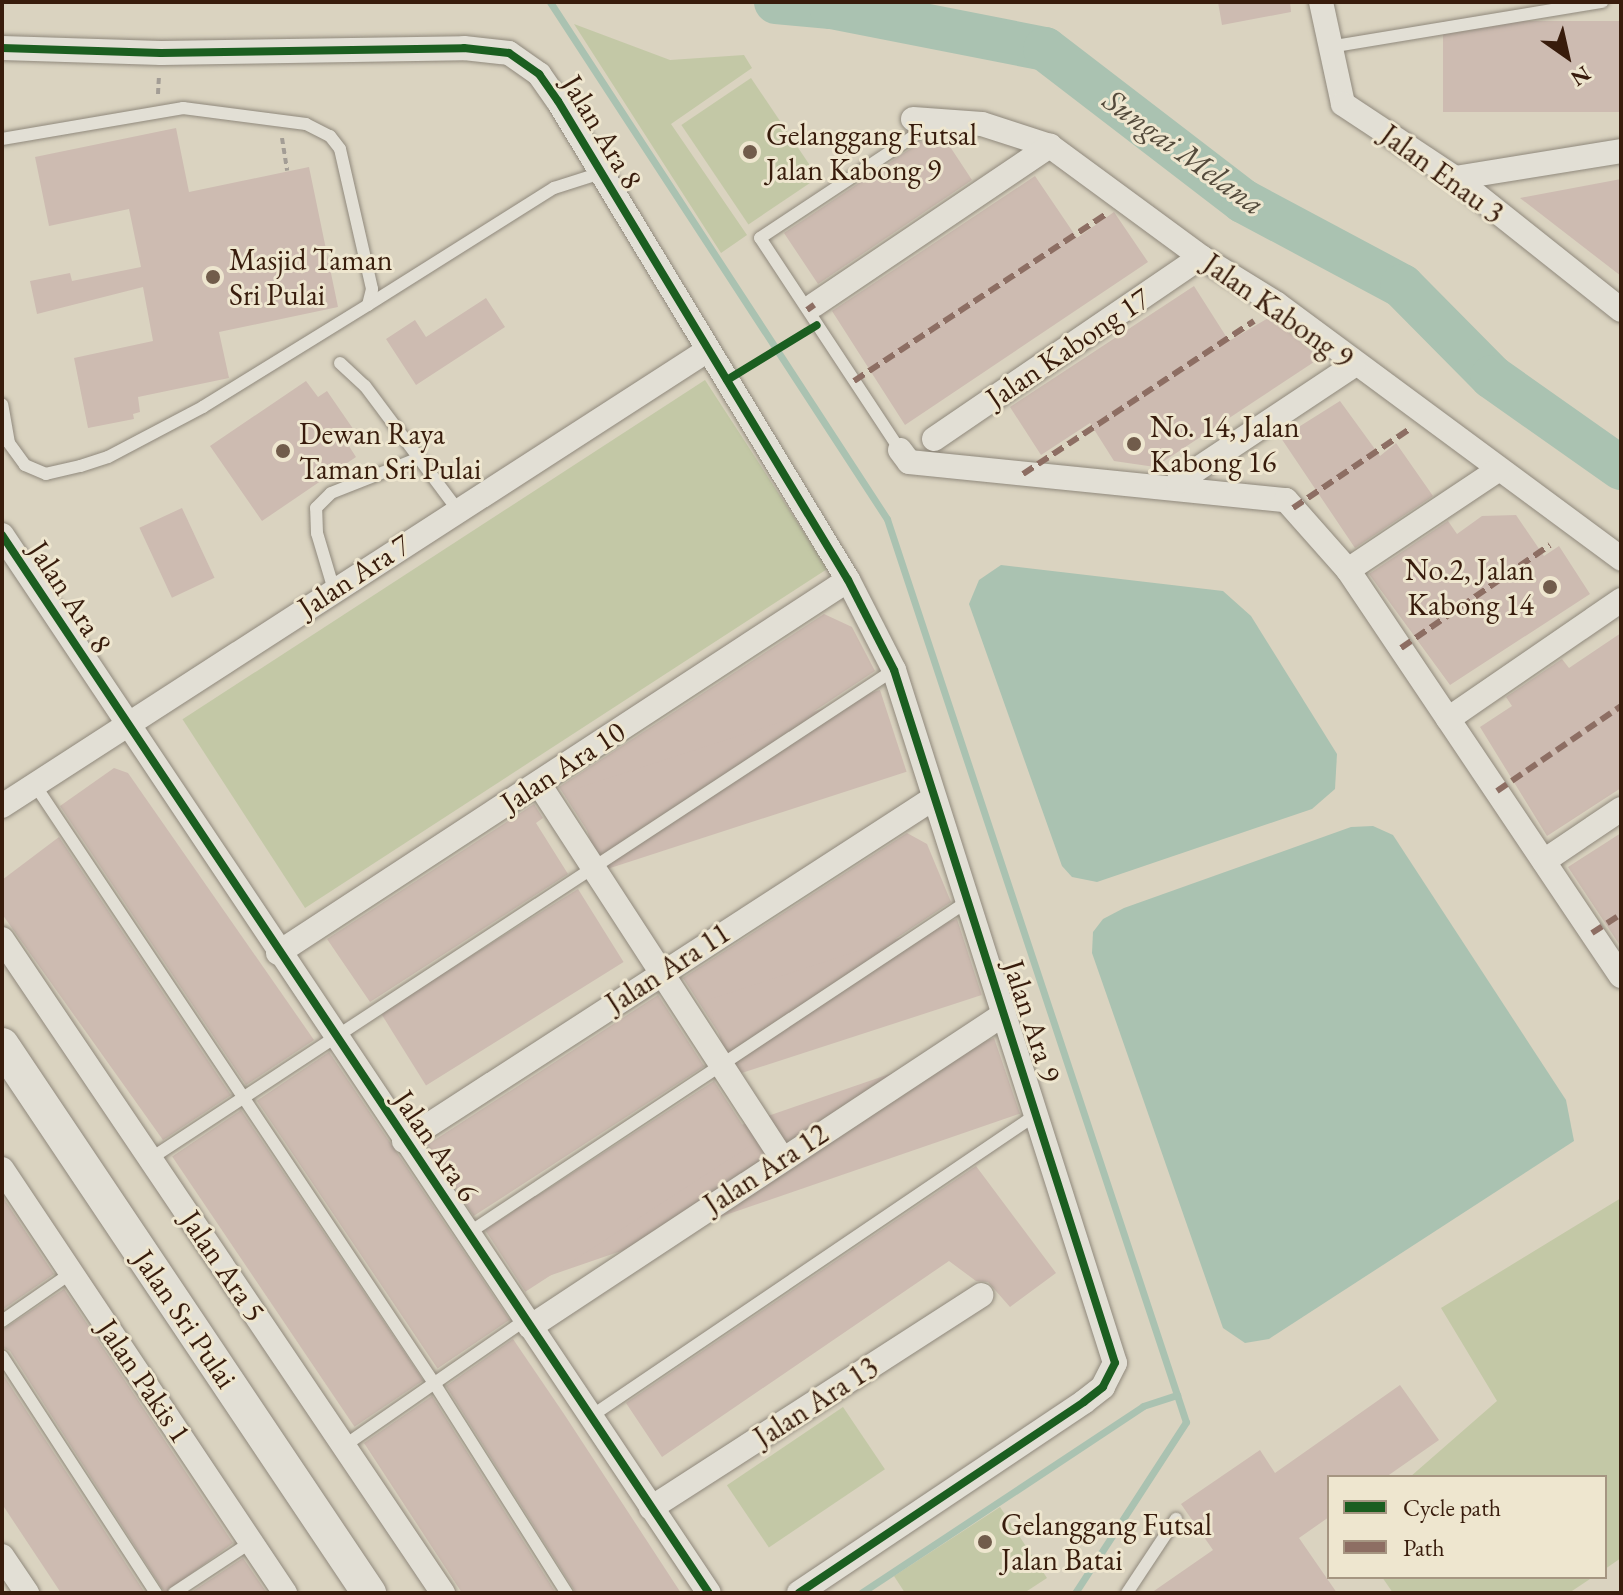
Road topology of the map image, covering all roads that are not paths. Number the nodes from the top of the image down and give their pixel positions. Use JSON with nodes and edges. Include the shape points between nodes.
{"nodes":[{"id":1,"x":1321,"y":2,"type":"edge"},
{"id":2,"x":1602,"y":2,"type":"edge"},
{"id":3,"x":1329,"y":47,"type":"junction"},
{"id":4,"x":2,"y":48,"type":"edge"},
{"id":5,"x":940,"y":118,"type":"junction"},
{"id":6,"x":913,"y":119,"type":"dead end"},
{"id":7,"x":2,"y":139,"type":"edge"},
{"id":8,"x":1050,"y":146,"type":"junction"},
{"id":9,"x":1621,"y":151,"type":"edge"},
{"id":10,"x":598,"y":174,"type":"junction"},
{"id":11,"x":1455,"y":178,"type":"junction"},
{"id":12,"x":1201,"y":257,"type":"junction"},
{"id":13,"x":1615,"y":300,"type":"edge"},
{"id":14,"x":368,"y":305,"type":"junction"},
{"id":15,"x":814,"y":305,"type":"dead end"},
{"id":16,"x":708,"y":350,"type":"junction"},
{"id":17,"x":340,"y":363,"type":"dead end"},
{"id":18,"x":1354,"y":365,"type":"junction"},
{"id":19,"x":2,"y":405,"type":"edge"},
{"id":20,"x":934,"y":439,"type":"dead end"},
{"id":21,"x":900,"y":450,"type":"joint"},
{"id":22,"x":417,"y":459,"type":"junction"},
{"id":23,"x":1498,"y":470,"type":"junction"},
{"id":24,"x":1178,"y":482,"type":"dead end"},
{"id":25,"x":457,"y":509,"type":"junction"},
{"id":26,"x":2,"y":535,"type":"edge"},
{"id":27,"x":1621,"y":559,"type":"edge"},
{"id":28,"x":1348,"y":570,"type":"junction"},
{"id":29,"x":848,"y":580,"type":"junction"},
{"id":30,"x":334,"y":590,"type":"junction"},
{"id":31,"x":1621,"y":600,"type":"edge"},
{"id":32,"x":894,"y":670,"type":"junction"},
{"id":33,"x":1448,"y":719,"type":"junction"},
{"id":34,"x":125,"y":726,"type":"junction"},
{"id":35,"x":539,"y":784,"type":"junction"},
{"id":36,"x":35,"y":785,"type":"junction"},
{"id":37,"x":934,"y":798,"type":"junction"},
{"id":38,"x":2,"y":806,"type":"edge"},
{"id":39,"x":1621,"y":809,"type":"edge"},
{"id":40,"x":1544,"y":861,"type":"junction"},
{"id":41,"x":594,"y":869,"type":"junction"},
{"id":42,"x":968,"y":901,"type":"junction"},
{"id":43,"x":2,"y":939,"type":"edge"},
{"id":44,"x":278,"y":953,"type":"junction"},
{"id":45,"x":661,"y":972,"type":"junction"},
{"id":46,"x":1621,"y":976,"type":"edge"},
{"id":47,"x":1004,"y":1014,"type":"junction"},
{"id":48,"x":334,"y":1037,"type":"junction"},
{"id":49,"x":2,"y":1045,"type":"edge"},
{"id":50,"x":721,"y":1064,"type":"junction"},
{"id":51,"x":242,"y":1098,"type":"junction"},
{"id":52,"x":1037,"y":1114,"type":"junction"},
{"id":53,"x":404,"y":1141,"type":"junction"},
{"id":54,"x":782,"y":1158,"type":"junction"},
{"id":55,"x":150,"y":1159,"type":"junction"},
{"id":56,"x":2,"y":1169,"type":"edge"},
{"id":57,"x":467,"y":1234,"type":"junction"},
{"id":58,"x":71,"y":1273,"type":"junction"},
{"id":59,"x":981,"y":1295,"type":"dead end"},
{"id":60,"x":2,"y":1321,"type":"edge"},
{"id":61,"x":527,"y":1323,"type":"junction"},
{"id":62,"x":2,"y":1356,"type":"edge"},
{"id":63,"x":434,"y":1383,"type":"junction"},
{"id":64,"x":590,"y":1417,"type":"junction"},
{"id":65,"x":344,"y":1446,"type":"junction"},
{"id":66,"x":651,"y":1508,"type":"junction"},
{"id":67,"x":1176,"y":1519,"type":"dead end"},
{"id":68,"x":251,"y":1542,"type":"junction"},
{"id":69,"x":2,"y":1557,"type":"edge"},
{"id":70,"x":810,"y":1590,"type":"edge"},
{"id":71,"x":27,"y":1593,"type":"edge"},
{"id":72,"x":156,"y":1593,"type":"edge"},
{"id":73,"x":174,"y":1593,"type":"edge"},
{"id":74,"x":285,"y":1593,"type":"edge"},
{"id":75,"x":369,"y":1593,"type":"edge"},
{"id":76,"x":443,"y":1593,"type":"edge"},
{"id":77,"x":567,"y":1593,"type":"edge"},
{"id":78,"x":709,"y":1593,"type":"edge"},
{"id":79,"x":1127,"y":1593,"type":"edge"}],
"edges":[{"from":1,"to":3,"type":"street","name":"Jalan Enau 3"},
{"from":2,"to":3,"type":"lane"},
{"from":3,"to":11,"type":"street","name":"Jalan Enau 3","via":[[1343,104]]},
{"from":4,"to":10,"type":"street","name":"Jalan Ara 8","via":[[161,53],[464,48],[509,53],[539,74]]},
{"from":5,"to":6,"type":"street","name":"Jalan Kabong 9"},
{"from":5,"to":8,"type":"street","name":"Jalan Kabong 9","via":[[1019,133]]},
{"from":5,"to":21,"type":"lane","via":[[760,238]]},
{"from":7,"to":14,"type":"lane","via":[[183,108],[279,117],[330,136],[340,149],[372,289]]},
{"from":8,"to":12,"type":"street","name":"Jalan Kabong 9"},
{"from":8,"to":15,"type":"street"},
{"from":9,"to":11,"type":"street"},
{"from":10,"to":14,"type":"lane","via":[[554,188]]},
{"from":10,"to":16,"type":"street","name":"Jalan Ara 8"},
{"from":11,"to":13,"type":"street","name":"Jalan Enau 3"},
{"from":12,"to":18,"type":"street","name":"Jalan Kabong 9","via":[[1277,304]]},
{"from":12,"to":20,"type":"street","name":"Jalan Kabong 17"},
{"from":14,"to":19,"type":"lane","via":[[203,407],[108,457],[62,471],[46,474],[25,465],[9,443]]},
{"from":16,"to":25,"type":"street","name":"Jalan Ara 7"},
{"from":16,"to":29,"type":"street","name":"Jalan Ara 9"},
{"from":17,"to":22,"type":"lane","via":[[365,386]]},
{"from":18,"to":23,"type":"street","name":"Jalan Kabong 9"},
{"from":18,"to":24,"type":"street"},
{"from":21,"to":28,"type":"street","via":[[909,462],[1286,500]]},
{"from":22,"to":25,"type":"lane"},
{"from":22,"to":30,"type":"lane","via":[[331,493],[316,508],[317,533]]},
{"from":23,"to":27,"type":"street","name":"Jalan Kabong 9"},
{"from":23,"to":28,"type":"street"},
{"from":25,"to":30,"type":"street","name":"Jalan Ara 7"},
{"from":26,"to":34,"type":"street","name":"Jalan Ara 8"},
{"from":28,"to":33,"type":"street"},
{"from":29,"to":32,"type":"street","name":"Jalan Ara 9"},
{"from":29,"to":35,"type":"street","name":"Jalan Ara 10"},
{"from":30,"to":34,"type":"street","name":"Jalan Ara 7"},
{"from":31,"to":33,"type":"street"},
{"from":32,"to":37,"type":"street","name":"Jalan Ara 9"},
{"from":32,"to":41,"type":"lane"},
{"from":33,"to":40,"type":"street"},
{"from":34,"to":36,"type":"street","name":"Jalan Ara 7"},
{"from":34,"to":44,"type":"street","name":"Jalan Ara 6"},
{"from":35,"to":41,"type":"street"},
{"from":35,"to":44,"type":"street","name":"Jalan Ara 10"},
{"from":36,"to":38,"type":"street","name":"Jalan Ara 7"},
{"from":36,"to":51,"type":"lane"},
{"from":37,"to":42,"type":"street","name":"Jalan Ara 9"},
{"from":37,"to":45,"type":"street","name":"Jalan Ara 11"},
{"from":39,"to":40,"type":"street"},
{"from":40,"to":46,"type":"street"},
{"from":41,"to":45,"type":"street"},
{"from":41,"to":48,"type":"lane"},
{"from":42,"to":47,"type":"street","name":"Jalan Ara 9"},
{"from":42,"to":50,"type":"lane"},
{"from":43,"to":55,"type":"street","name":"Jalan Ara 5"},
{"from":44,"to":48,"type":"street","name":"Jalan Ara 6"},
{"from":45,"to":50,"type":"street"},
{"from":45,"to":53,"type":"street","name":"Jalan Ara 11"},
{"from":47,"to":52,"type":"street","name":"Jalan Ara 9"},
{"from":47,"to":54,"type":"street","name":"Jalan Ara 12"},
{"from":48,"to":51,"type":"lane"},
{"from":48,"to":53,"type":"street","name":"Jalan Ara 6"},
{"from":49,"to":75,"type":"street","name":"Jalan Sri Pulai"},
{"from":50,"to":54,"type":"street"},
{"from":50,"to":57,"type":"lane"},
{"from":51,"to":55,"type":"lane"},
{"from":51,"to":63,"type":"lane"},
{"from":52,"to":64,"type":"lane"},
{"from":52,"to":70,"type":"street","name":"Jalan Ara 9","via":[[1111,1347],[1113,1374],[1084,1402]]},
{"from":53,"to":57,"type":"street","name":"Jalan Ara 6"},
{"from":54,"to":61,"type":"street","name":"Jalan Ara 12"},
{"from":55,"to":65,"type":"street","name":"Jalan Ara 5"},
{"from":56,"to":58,"type":"street","name":"Jalan Pakis 1"},
{"from":57,"to":61,"type":"street","name":"Jalan Ara 6"},
{"from":58,"to":60,"type":"lane"},
{"from":58,"to":68,"type":"street","name":"Jalan Pakis 1"},
{"from":59,"to":66,"type":"street","name":"Jalan Ara 13"},
{"from":61,"to":63,"type":"lane"},
{"from":61,"to":64,"type":"street","name":"Jalan Ara 6"},
{"from":62,"to":72,"type":"lane"},
{"from":63,"to":65,"type":"lane"},
{"from":63,"to":77,"type":"lane"},
{"from":64,"to":66,"type":"street","name":"Jalan Ara 6"},
{"from":65,"to":76,"type":"street","name":"Jalan Ara 5"},
{"from":66,"to":78,"type":"street","name":"Jalan Ara 6"},
{"from":67,"to":79,"type":"lane"},
{"from":68,"to":73,"type":"lane"},
{"from":68,"to":74,"type":"street","name":"Jalan Pakis 1"},
{"from":69,"to":71,"type":"street"}]}
